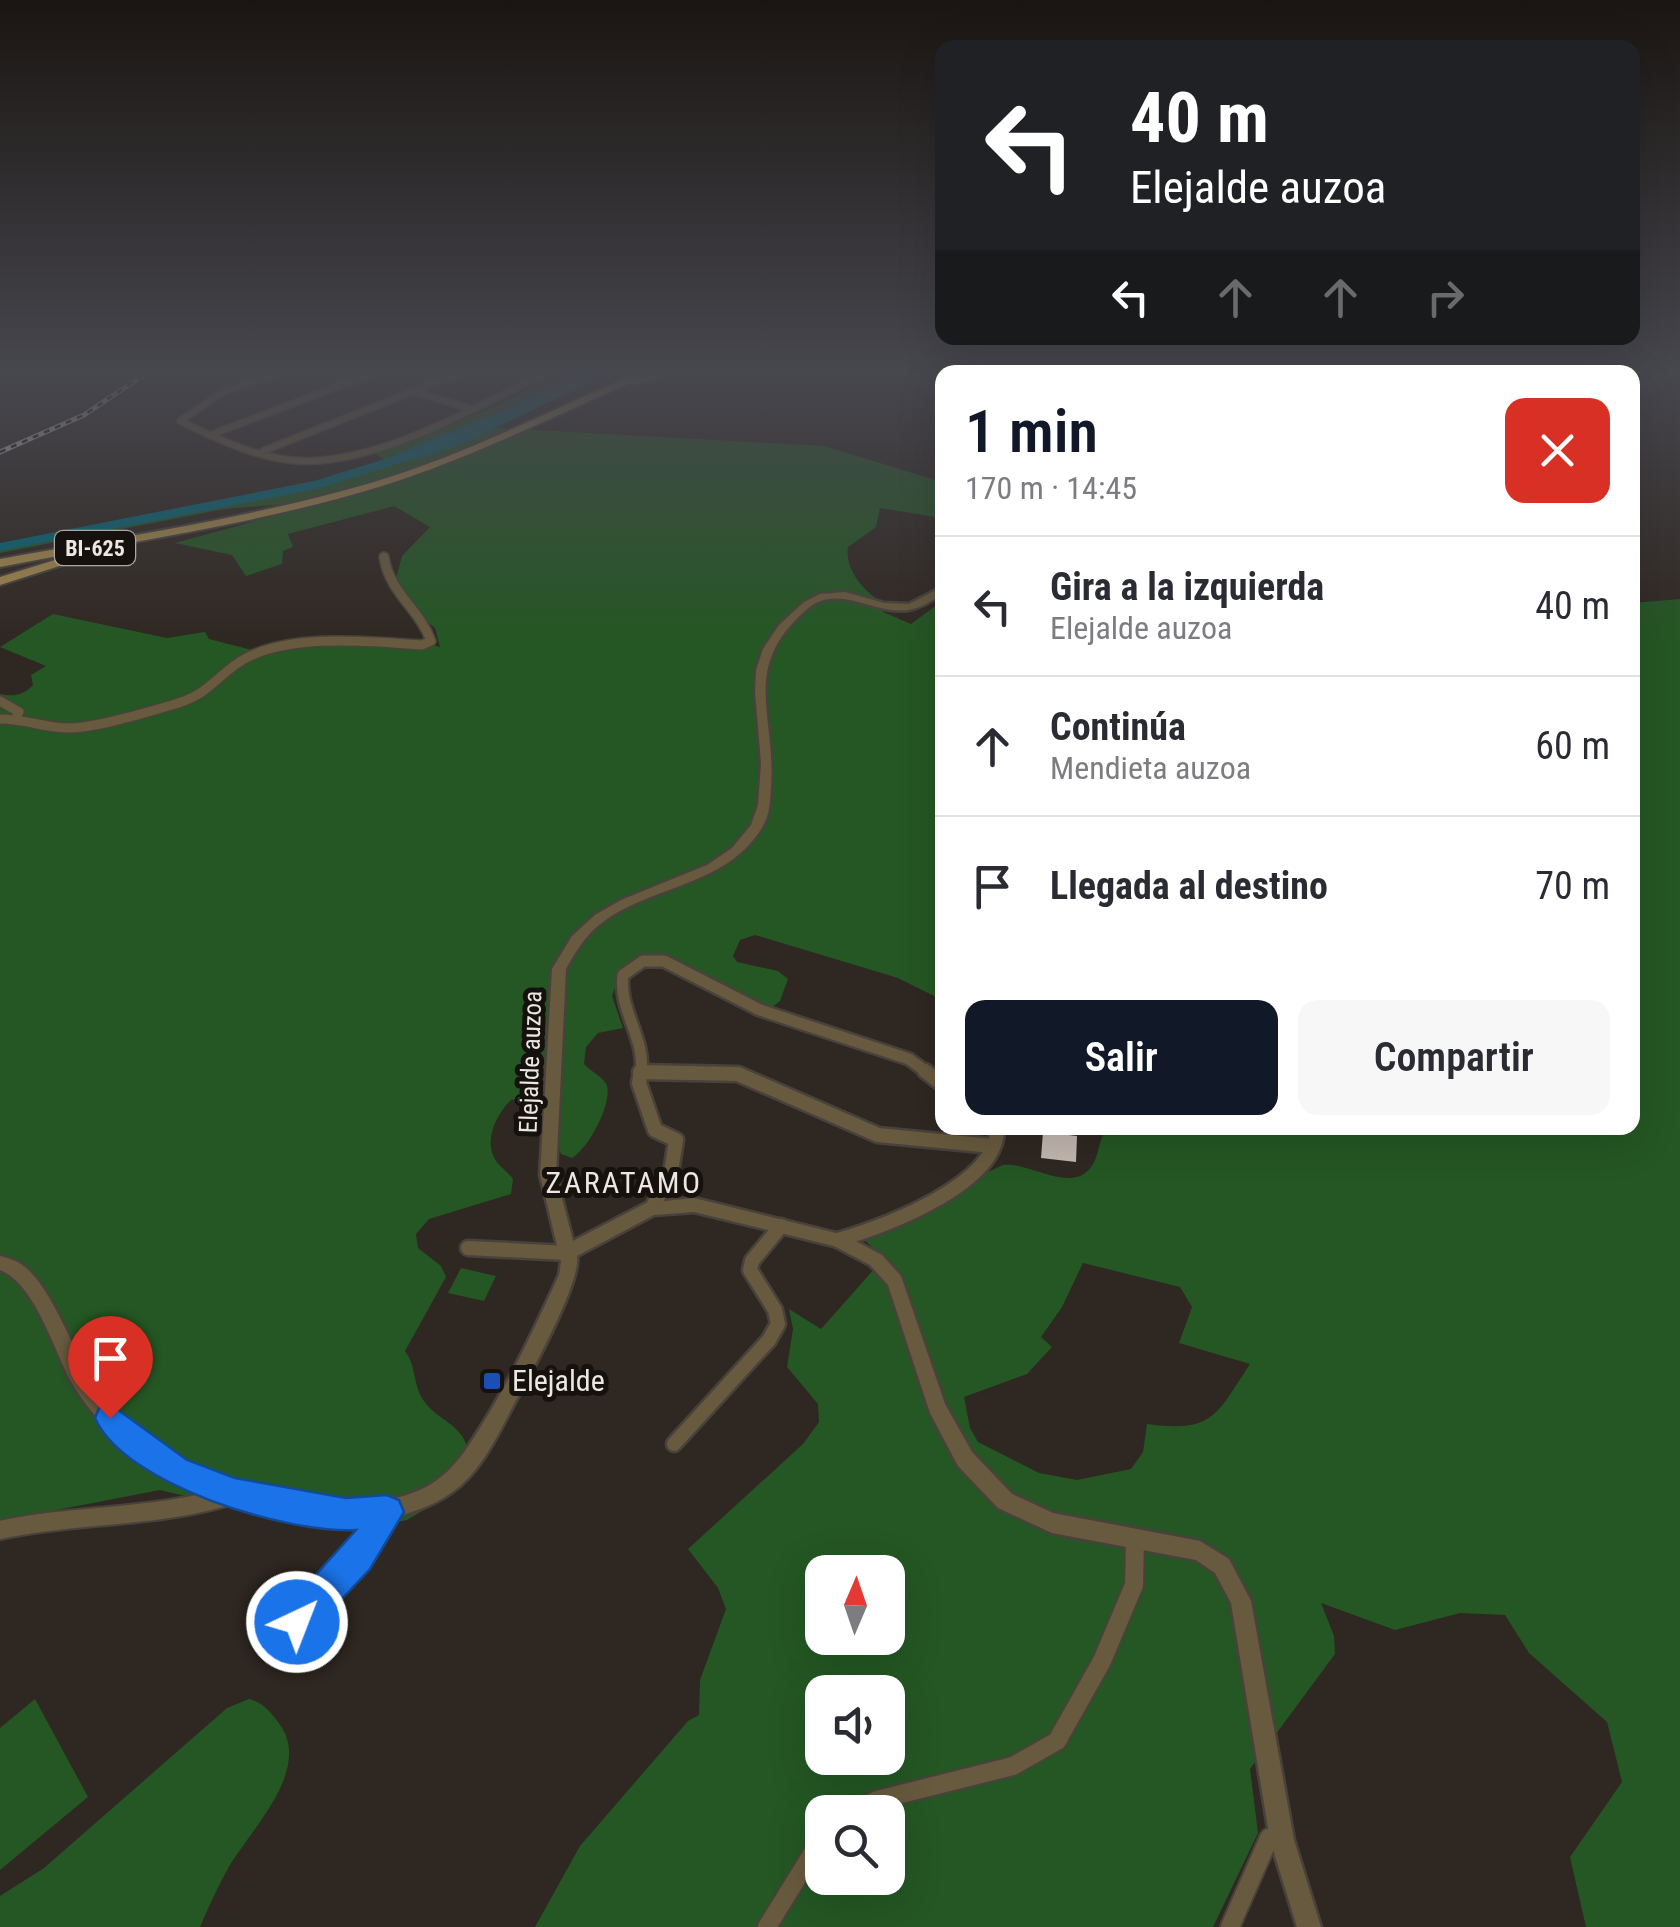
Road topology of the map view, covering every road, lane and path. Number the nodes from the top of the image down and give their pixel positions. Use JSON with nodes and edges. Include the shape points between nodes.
{"nodes":[{"id":1,"x":415,"y":464,"type":"edge"},
{"id":2,"x":430,"y":464,"type":"edge"},
{"id":3,"x":189,"y":528,"type":"junction"},
{"id":4,"x":384,"y":558,"type":"dead end"},
{"id":5,"x":0,"y":566,"type":"edge"},
{"id":6,"x":0,"y":580,"type":"edge"},
{"id":7,"x":935,"y":594,"type":"edge"},
{"id":8,"x":0,"y":701,"type":"edge"},
{"id":9,"x":16,"y":718,"type":"junction"},
{"id":10,"x":0,"y":719,"type":"edge"},
{"id":11,"x":640,"y":1072,"type":"junction"},
{"id":12,"x":935,"y":1079,"type":"edge"},
{"id":13,"x":994,"y":1135,"type":"edge"},
{"id":14,"x":992,"y":1146,"type":"junction"},
{"id":15,"x":652,"y":1208,"type":"junction"},
{"id":16,"x":780,"y":1226,"type":"junction"},
{"id":17,"x":838,"y":1240,"type":"junction"},
{"id":18,"x":468,"y":1248,"type":"dead end"},
{"id":19,"x":568,"y":1252,"type":"junction"},
{"id":20,"x":0,"y":1263,"type":"edge"},
{"id":21,"x":674,"y":1444,"type":"dead end"},
{"id":22,"x":235,"y":1494,"type":"junction"},
{"id":23,"x":387,"y":1512,"type":"junction"},
{"id":24,"x":0,"y":1530,"type":"edge"},
{"id":25,"x":1136,"y":1542,"type":"junction"},
{"id":26,"x":297,"y":1622,"type":"dead end"},
{"id":27,"x":896,"y":1795,"type":"edge"},
{"id":28,"x":1282,"y":1840,"type":"junction"},
{"id":29,"x":805,"y":1866,"type":"edge"},
{"id":30,"x":767,"y":1927,"type":"edge"},
{"id":31,"x":1230,"y":1927,"type":"edge"},
{"id":32,"x":1309,"y":1927,"type":"edge"}],
"edges":[{"from":1,"to":3,"type":"main road","number":"BI-625"},
{"from":2,"to":3,"type":"main road","number":"BI-625","via":[[316,500]]},
{"from":3,"to":5,"type":"main road","number":"BI-625"},
{"from":3,"to":6,"type":"main road"},
{"from":4,"to":9,"type":"street","via":[[400,603],[428,628],[431,641],[273,648],[174,705],[67,728]]},
{"from":7,"to":19,"type":"street","name":"Elejalde auzoa","via":[[899,608],[826,594],[784,624],[759,680],[769,753],[757,827],[716,863],[619,905],[570,941],[559,969],[548,1176]]},
{"from":8,"to":9,"type":"street","via":[[19,712]]},
{"from":9,"to":10,"type":"street"},
{"from":11,"to":12,"type":"street","via":[[642,1058],[621,988],[623,974],[643,961],[664,962],[780,1016],[909,1060]]},
{"from":11,"to":14,"type":"street","via":[[738,1074],[878,1136]]},
{"from":11,"to":15,"type":"street","via":[[655,1130],[676,1140],[671,1172]]},
{"from":13,"to":14,"type":"street"},
{"from":14,"to":17,"type":"street","via":[[957,1189],[920,1211]]},
{"from":15,"to":16,"type":"street","via":[[694,1206]]},
{"from":15,"to":19,"type":"street"},
{"from":16,"to":17,"type":"street"},
{"from":16,"to":21,"type":"street","via":[[750,1270],[778,1324]]},
{"from":17,"to":25,"type":"street","via":[[876,1260],[895,1281],[937,1407],[965,1459],[1005,1501],[1052,1523]]},
{"from":18,"to":19,"type":"street"},
{"from":19,"to":23,"type":"street","name":"Elejalde auzoa","via":[[568,1275],[476,1454],[448,1485]]},
{"from":20,"to":22,"type":"street","via":[[26,1275],[84,1388],[128,1438],[176,1471]]},
{"from":22,"to":23,"type":"street","via":[[346,1514]]},
{"from":22,"to":24,"type":"street","via":[[187,1510]]},
{"from":23,"to":26,"type":"street","via":[[358,1557]]},
{"from":25,"to":27,"type":"street","via":[[1134,1585],[1058,1741],[1013,1766]]},
{"from":25,"to":28,"type":"street","via":[[1200,1551],[1222,1566],[1241,1601]]},
{"from":28,"to":31,"type":"street","via":[[1269,1838]]},
{"from":28,"to":32,"type":"street"},
{"from":29,"to":30,"type":"street"}]}
